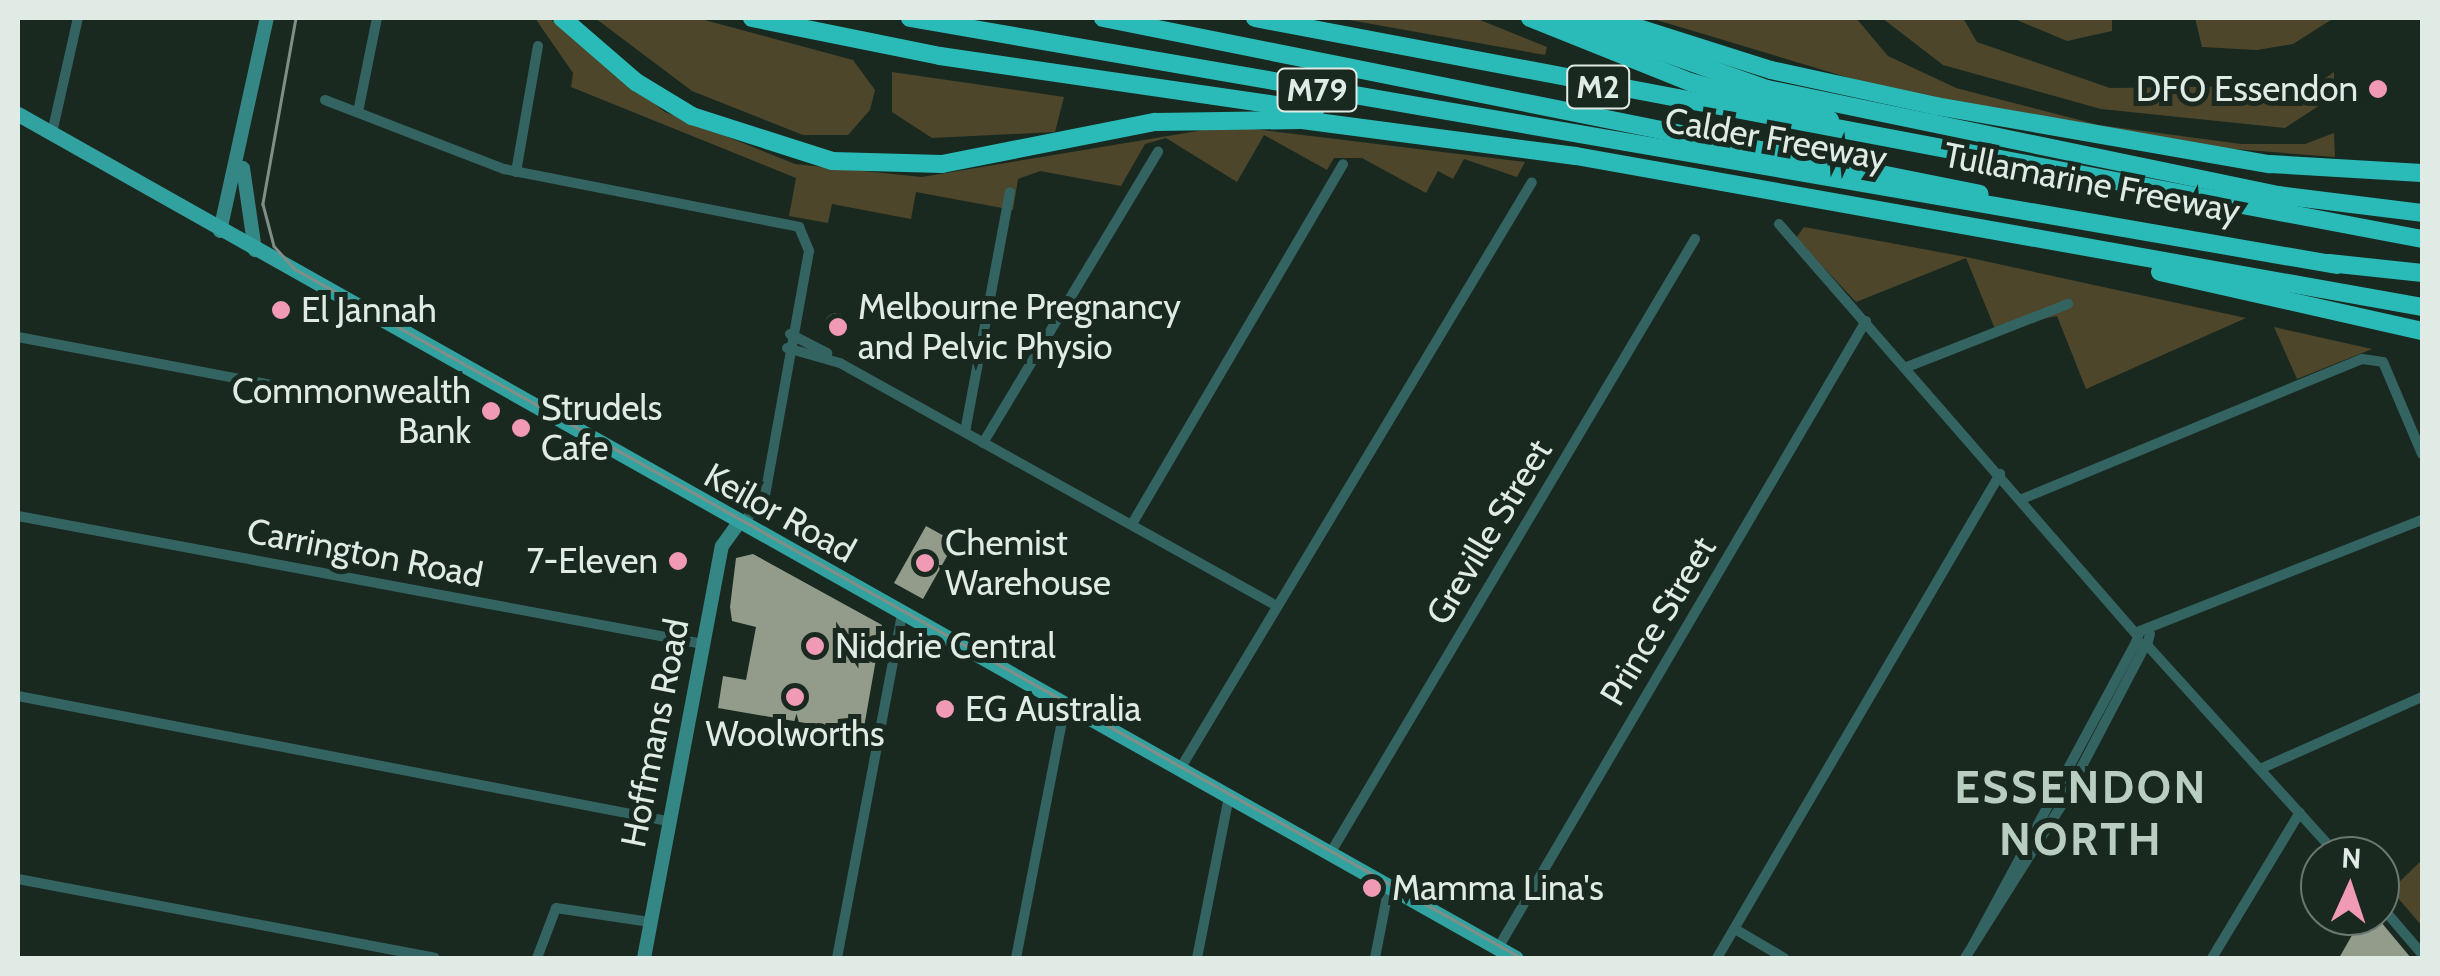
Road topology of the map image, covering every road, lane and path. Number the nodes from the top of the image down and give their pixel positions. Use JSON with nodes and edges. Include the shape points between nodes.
{"nodes":[{"id":1,"x":78,"y":18,"type":"edge"},
{"id":2,"x":267,"y":18,"type":"edge"},
{"id":3,"x":376,"y":18,"type":"edge"},
{"id":4,"x":562,"y":18,"type":"edge"},
{"id":5,"x":752,"y":18,"type":"edge"},
{"id":6,"x":910,"y":18,"type":"edge"},
{"id":7,"x":1103,"y":18,"type":"edge"},
{"id":8,"x":1256,"y":18,"type":"edge"},
{"id":9,"x":1530,"y":18,"type":"edge"},
{"id":10,"x":1566,"y":18,"type":"edge"},
{"id":11,"x":1607,"y":18,"type":"edge"},
{"id":12,"x":538,"y":46,"type":"dead end"},
{"id":13,"x":325,"y":100,"type":"dead end"},
{"id":14,"x":1936,"y":106,"type":"junction"},
{"id":15,"x":358,"y":112,"type":"junction"},
{"id":16,"x":18,"y":114,"type":"edge"},
{"id":17,"x":52,"y":133,"type":"junction"},
{"id":18,"x":1448,"y":136,"type":"junction"},
{"id":19,"x":242,"y":147,"type":"junction"},
{"id":20,"x":1158,"y":152,"type":"dead end"},
{"id":21,"x":1941,"y":152,"type":"junction"},
{"id":22,"x":1343,"y":164,"type":"dead end"},
{"id":23,"x":516,"y":172,"type":"junction"},
{"id":24,"x":2422,"y":173,"type":"edge"},
{"id":25,"x":1532,"y":182,"type":"dead end"},
{"id":26,"x":1010,"y":192,"type":"dead end"},
{"id":27,"x":2333,"y":204,"type":"junction"},
{"id":28,"x":2422,"y":213,"type":"edge"},
{"id":29,"x":1902,"y":214,"type":"junction"},
{"id":30,"x":1779,"y":224,"type":"dead end"},
{"id":31,"x":220,"y":231,"type":"junction"},
{"id":32,"x":2422,"y":239,"type":"edge"},
{"id":33,"x":1695,"y":240,"type":"dead end"},
{"id":34,"x":256,"y":252,"type":"junction"},
{"id":35,"x":2337,"y":264,"type":"junction"},
{"id":36,"x":2422,"y":273,"type":"edge"},
{"id":37,"x":2068,"y":304,"type":"dead end"},
{"id":38,"x":2422,"y":307,"type":"edge"},
{"id":39,"x":1866,"y":322,"type":"junction"},
{"id":40,"x":2422,"y":331,"type":"edge"},
{"id":41,"x":790,"y":334,"type":"junction"},
{"id":42,"x":18,"y":336,"type":"edge"},
{"id":43,"x":788,"y":348,"type":"junction"},
{"id":44,"x":840,"y":363,"type":"junction"},
{"id":45,"x":1907,"y":367,"type":"junction"},
{"id":46,"x":319,"y":394,"type":"dead end"},
{"id":47,"x":965,"y":432,"type":"junction"},
{"id":48,"x":983,"y":443,"type":"junction"},
{"id":49,"x":2422,"y":454,"type":"edge"},
{"id":50,"x":2000,"y":474,"type":"junction"},
{"id":51,"x":2022,"y":499,"type":"junction"},
{"id":52,"x":18,"y":516,"type":"edge"},
{"id":53,"x":2422,"y":520,"type":"edge"},
{"id":54,"x":738,"y":524,"type":"junction"},
{"id":55,"x":1132,"y":524,"type":"junction"},
{"id":56,"x":1276,"y":606,"type":"junction"},
{"id":57,"x":902,"y":615,"type":"junction"},
{"id":58,"x":2143,"y":640,"type":"junction"},
{"id":59,"x":703,"y":644,"type":"junction"},
{"id":60,"x":18,"y":696,"type":"edge"},
{"id":61,"x":2422,"y":698,"type":"edge"},
{"id":62,"x":1065,"y":705,"type":"junction"},
{"id":63,"x":1180,"y":769,"type":"junction"},
{"id":64,"x":2260,"y":769,"type":"junction"},
{"id":65,"x":1229,"y":796,"type":"junction"},
{"id":66,"x":2300,"y":812,"type":"junction"},
{"id":67,"x":668,"y":820,"type":"junction"},
{"id":68,"x":2321,"y":836,"type":"edge"},
{"id":69,"x":1332,"y":852,"type":"junction"},
{"id":70,"x":18,"y":879,"type":"edge"},
{"id":71,"x":1390,"y":886,"type":"junction"},
{"id":72,"x":650,"y":922,"type":"junction"},
{"id":73,"x":2400,"y":928,"type":"edge"},
{"id":74,"x":1735,"y":929,"type":"junction"},
{"id":75,"x":1498,"y":948,"type":"junction"},
{"id":76,"x":2422,"y":954,"type":"edge"},
{"id":77,"x":435,"y":958,"type":"edge"},
{"id":78,"x":537,"y":958,"type":"edge"},
{"id":79,"x":644,"y":958,"type":"edge"},
{"id":80,"x":836,"y":958,"type":"edge"},
{"id":81,"x":1016,"y":958,"type":"edge"},
{"id":82,"x":1197,"y":958,"type":"edge"},
{"id":83,"x":1375,"y":958,"type":"edge"},
{"id":84,"x":1516,"y":958,"type":"edge"},
{"id":85,"x":1718,"y":958,"type":"edge"},
{"id":86,"x":1784,"y":958,"type":"edge"},
{"id":87,"x":1965,"y":958,"type":"edge"},
{"id":88,"x":2212,"y":958,"type":"edge"}],
"edges":[{"from":1,"to":17,"type":"street"},
{"from":2,"to":19,"type":"main road"},
{"from":3,"to":15,"type":"street"},
{"from":4,"to":18,"type":"highway","via":[[636,82],[692,116],[832,160],[954,163],[1207,117]]},
{"from":5,"to":18,"type":"highway"},
{"from":6,"to":35,"type":"highway","name":"Calder Freeway","number":"M79"},
{"from":7,"to":35,"type":"highway","name":"Tullamarine Freeway","number":"M2"},
{"from":8,"to":21,"type":"highway","name":"Tullamarine Freeway","number":"M2"},
{"from":9,"to":21,"type":"highway","name":"Calder Freeway","via":[[1690,82]]},
{"from":10,"to":27,"type":"highway","via":[[1768,89]]},
{"from":11,"to":14,"type":"highway","via":[[1772,70]]},
{"from":12,"to":23,"type":"street"},
{"from":13,"to":15,"type":"street"},
{"from":14,"to":24,"type":"highway","via":[[2270,164]]},
{"from":14,"to":27,"type":"highway"},
{"from":15,"to":23,"type":"street"},
{"from":16,"to":17,"type":"main road","name":"Keilor Road"},
{"from":17,"to":31,"type":"main road","name":"Keilor Road"},
{"from":18,"to":29,"type":"highway"},
{"from":19,"to":31,"type":"main road"},
{"from":19,"to":34,"type":"main road"},
{"from":20,"to":48,"type":"street"},
{"from":21,"to":32,"type":"highway","name":"Tullamarine Freeway","number":"M2"},
{"from":22,"to":55,"type":"street"},
{"from":23,"to":41,"type":"street","via":[[788,221],[806,234]]},
{"from":25,"to":56,"type":"street"},
{"from":26,"to":47,"type":"street"},
{"from":27,"to":28,"type":"highway"},
{"from":29,"to":38,"type":"highway"},
{"from":29,"to":40,"type":"highway"},
{"from":30,"to":39,"type":"street"},
{"from":31,"to":34,"type":"main road","name":"Keilor Road"},
{"from":33,"to":69,"type":"street","name":"Greville Street"},
{"from":34,"to":54,"type":"main road","name":"Keilor Road"},
{"from":35,"to":36,"type":"highway","name":"Tullamarine Freeway","number":"M2"},
{"from":37,"to":45,"type":"street"},
{"from":39,"to":45,"type":"street"},
{"from":39,"to":75,"type":"street","name":"Prince Street"},
{"from":41,"to":43,"type":"street"},
{"from":41,"to":44,"type":"street"},
{"from":42,"to":46,"type":"street"},
{"from":43,"to":44,"type":"street"},
{"from":43,"to":54,"type":"street","via":[[764,502]]},
{"from":44,"to":47,"type":"street"},
{"from":45,"to":50,"type":"street"},
{"from":47,"to":48,"type":"street"},
{"from":48,"to":55,"type":"street"},
{"from":49,"to":51,"type":"street","via":[[2374,358]]},
{"from":50,"to":51,"type":"street"},
{"from":50,"to":74,"type":"street"},
{"from":51,"to":58,"type":"street"},
{"from":52,"to":59,"type":"street","name":"Carrington Road"},
{"from":53,"to":58,"type":"street"},
{"from":54,"to":57,"type":"main road","name":"Keilor Road"},
{"from":54,"to":59,"type":"main road","name":"Hoffmans Road","via":[[722,546]]},
{"from":55,"to":56,"type":"street"},
{"from":56,"to":63,"type":"street"},
{"from":57,"to":62,"type":"main road","name":"Keilor Road"},
{"from":57,"to":80,"type":"street"},
{"from":58,"to":64,"type":"street"},
{"from":58,"to":87,"type":"street"},
{"from":59,"to":67,"type":"main road","name":"Hoffmans Road"},
{"from":60,"to":67,"type":"street"},
{"from":61,"to":64,"type":"street"},
{"from":62,"to":63,"type":"main road","name":"Keilor Road"},
{"from":62,"to":81,"type":"street"},
{"from":63,"to":65,"type":"main road","name":"Keilor Road"},
{"from":64,"to":66,"type":"street"},
{"from":65,"to":69,"type":"main road","name":"Keilor Road"},
{"from":65,"to":82,"type":"street"},
{"from":66,"to":68,"type":"street"},
{"from":66,"to":88,"type":"street"},
{"from":67,"to":72,"type":"main road","name":"Hoffmans Road"},
{"from":69,"to":71,"type":"main road","name":"Keilor Road"},
{"from":70,"to":77,"type":"street"},
{"from":71,"to":75,"type":"main road","name":"Keilor Road"},
{"from":71,"to":83,"type":"street"},
{"from":72,"to":78,"type":"street","via":[[556,908]]},
{"from":72,"to":79,"type":"main road","name":"Hoffmans Road"},
{"from":73,"to":76,"type":"street"},
{"from":74,"to":85,"type":"street"},
{"from":74,"to":86,"type":"street"},
{"from":75,"to":84,"type":"main road","name":"Keilor Road"}]}
